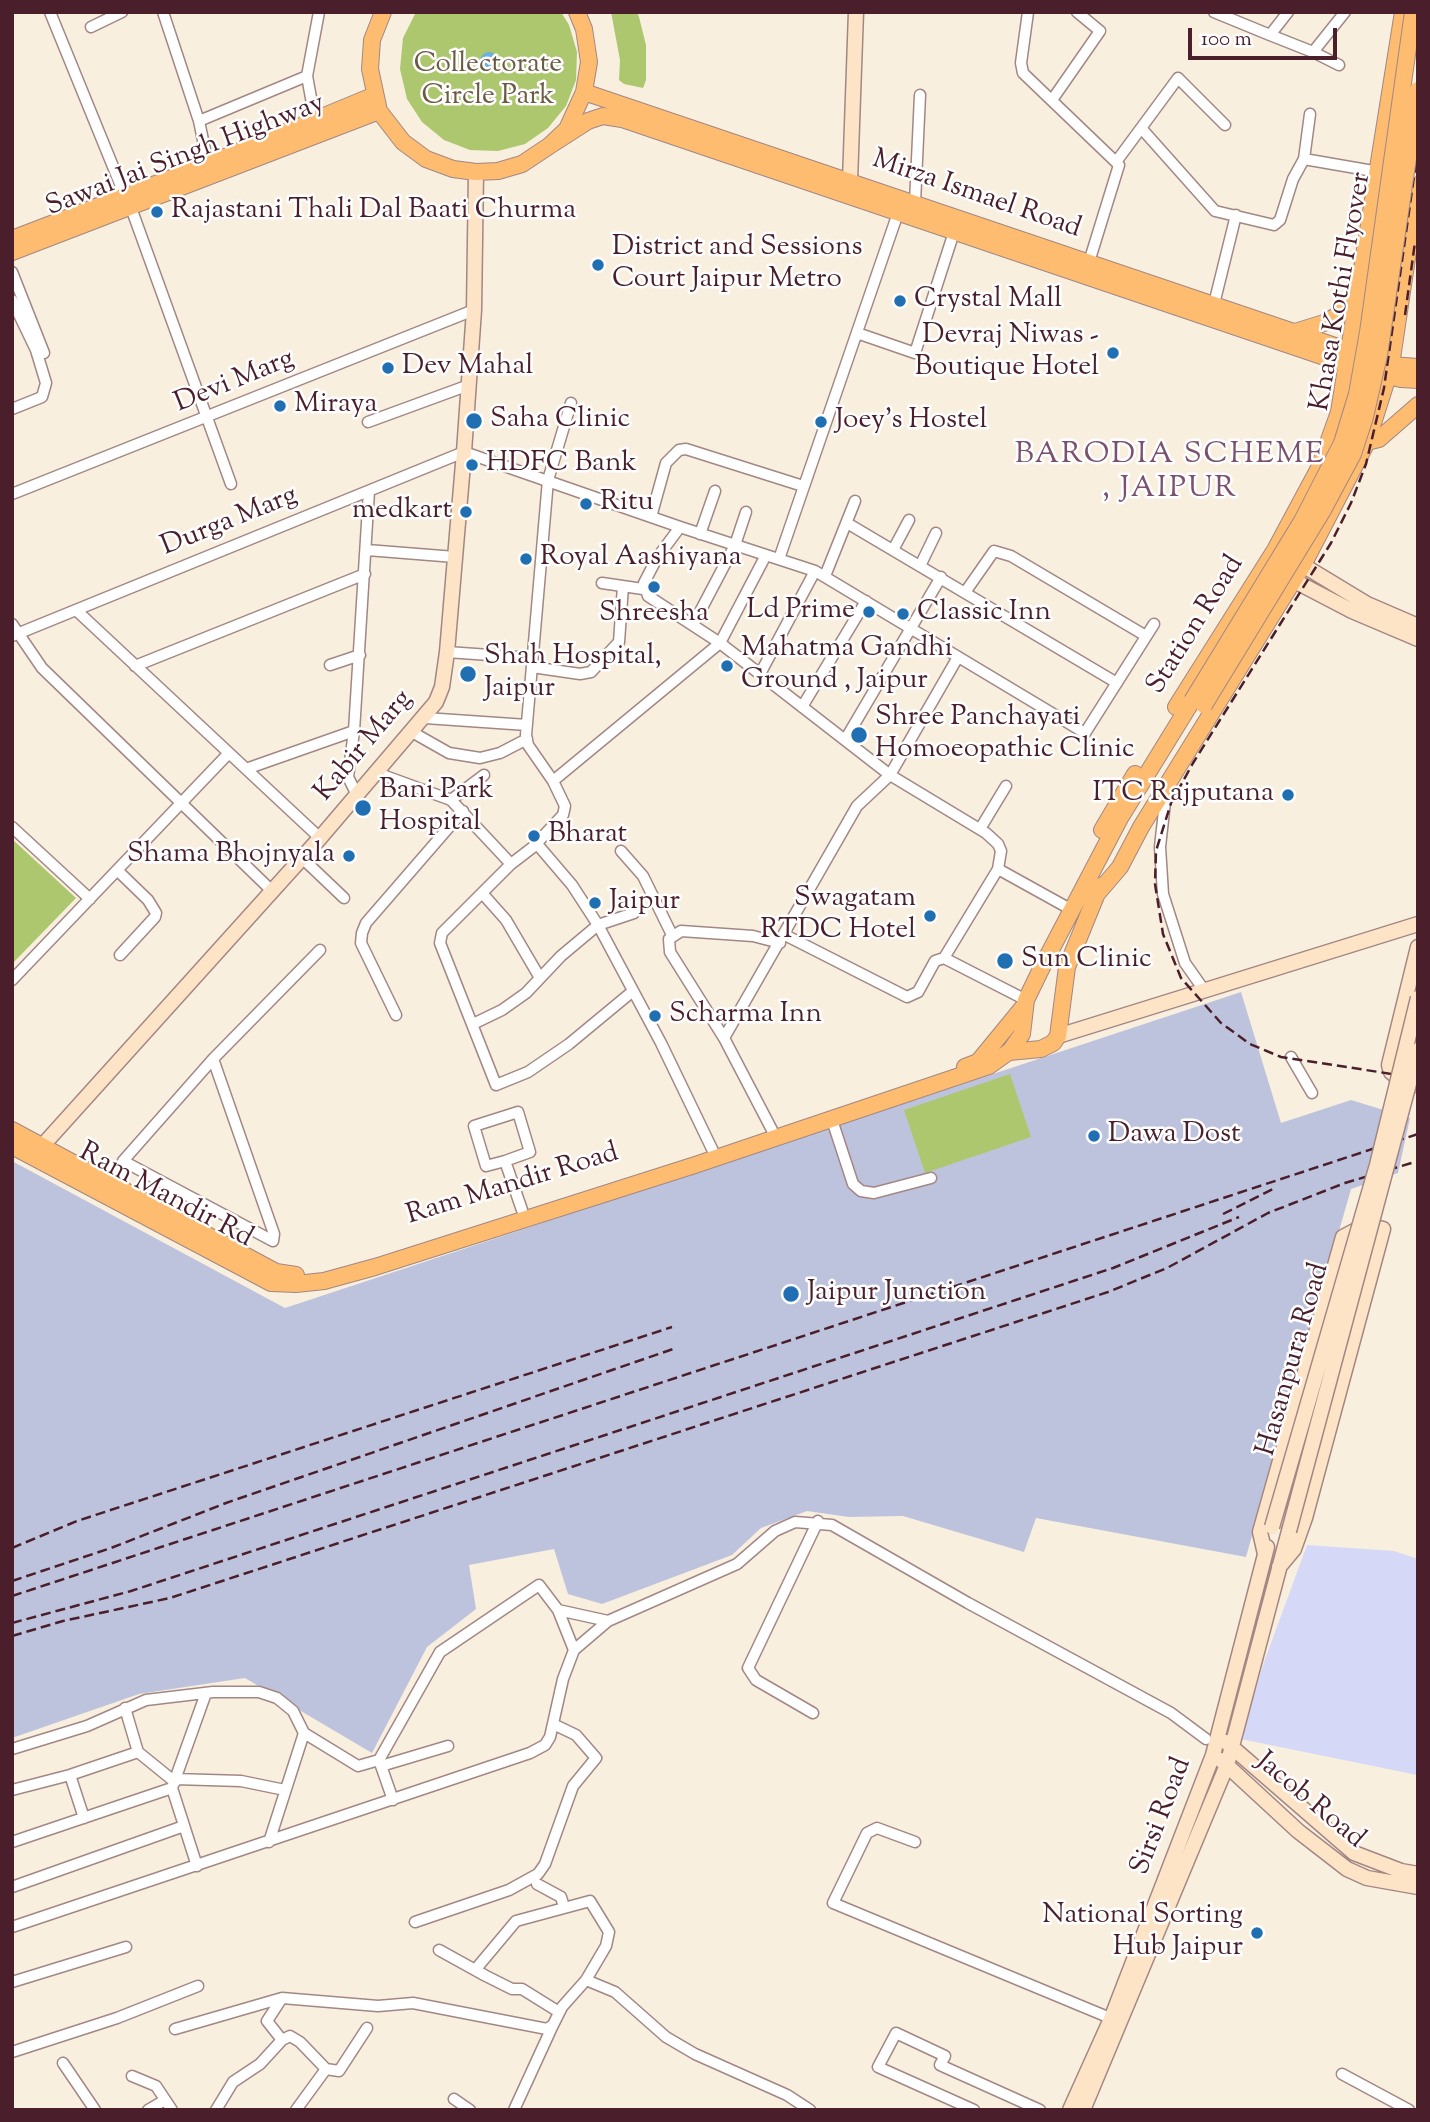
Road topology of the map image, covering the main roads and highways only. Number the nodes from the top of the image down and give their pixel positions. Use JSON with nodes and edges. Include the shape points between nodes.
{"nodes":[{"id":1,"x":383,"y":12,"type":"edge"},
{"id":2,"x":577,"y":12,"type":"edge"},
{"id":3,"x":1403,"y":12,"type":"edge"},
{"id":4,"x":1413,"y":12,"type":"edge"},
{"id":5,"x":1418,"y":90,"type":"edge"},
{"id":6,"x":584,"y":92,"type":"junction"},
{"id":7,"x":375,"y":94,"type":"junction"},
{"id":8,"x":379,"y":111,"type":"junction"},
{"id":9,"x":549,"y":146,"type":"junction"},
{"id":10,"x":1418,"y":185,"type":"edge"},
{"id":11,"x":128,"y":200,"type":"junction"},
{"id":12,"x":12,"y":239,"type":"edge"},
{"id":13,"x":12,"y":252,"type":"edge"},
{"id":14,"x":1360,"y":290,"type":"junction"},
{"id":15,"x":1295,"y":332,"type":"junction"},
{"id":16,"x":1349,"y":358,"type":"junction"},
{"id":17,"x":1418,"y":367,"type":"edge"},
{"id":18,"x":1390,"y":370,"type":"junction"},
{"id":19,"x":1418,"y":380,"type":"edge"},
{"id":20,"x":1418,"y":405,"type":"edge"},
{"id":21,"x":1367,"y":442,"type":"junction"},
{"id":22,"x":1099,"y":872,"type":"junction"},
{"id":23,"x":1089,"y":892,"type":"junction"},
{"id":24,"x":1024,"y":1008,"type":"junction"},
{"id":25,"x":1009,"y":1052,"type":"junction"},
{"id":26,"x":12,"y":1130,"type":"edge"},
{"id":27,"x":12,"y":1146,"type":"edge"},
{"id":28,"x":37,"y":1151,"type":"junction"},
{"id":29,"x":127,"y":1199,"type":"junction"},
{"id":30,"x":296,"y":1284,"type":"joint"}],
"edges":[{"from":1,"to":7,"type":"main road","via":[[372,40],[370,69]]},
{"from":2,"to":6,"type":"main road","via":[[589,62]]},
{"from":3,"to":14,"type":"main road","name":"Station Road"},
{"from":4,"to":22,"type":"main road","name":"Khasa Kothi Flyover","bridge":true,"via":[[1368,332],[1342,443],[1302,521],[1120,818]]},
{"from":5,"to":22,"type":"main road","name":"Khasa Kothi Flyover","bridge":true,"via":[[1380,355],[1353,454],[1236,656]]},
{"from":6,"to":9,"type":"main road","via":[[567,128]]},
{"from":6,"to":15,"type":"main road","name":"Mirza Ismael Road"},
{"from":7,"to":8,"type":"main road"},
{"from":7,"to":11,"type":"main road"},
{"from":8,"to":9,"type":"main road","via":[[403,142],[426,159],[453,169],[498,171],[522,164]]},
{"from":8,"to":11,"type":"main road","name":"Sawai Jai Singh Highway"},
{"from":9,"to":16,"type":"main road","via":[[588,121],[603,116],[622,119],[954,232]]},
{"from":10,"to":18,"type":"main road"},
{"from":11,"to":12,"type":"main road"},
{"from":11,"to":13,"type":"main road","name":"Sawai Jai Singh Highway"},
{"from":14,"to":15,"type":"main road","via":[[1327,322]]},
{"from":14,"to":16,"type":"main road","name":"Station Road"},
{"from":15,"to":16,"type":"main road","name":"Mirza Ismael Road"},
{"from":16,"to":18,"type":"main road"},
{"from":16,"to":23,"type":"main road","name":"Station Road","via":[[1339,412],[1319,468],[1266,566],[1112,809],[1085,863]]},
{"from":17,"to":18,"type":"main road"},
{"from":18,"to":19,"type":"main road"},
{"from":18,"to":21,"type":"main road"},
{"from":20,"to":21,"type":"main road","via":[[1378,439]]},
{"from":21,"to":23,"type":"main road","via":[[1303,565],[1120,867]]},
{"from":22,"to":23,"type":"main road","name":"Khasa Kothi Flyover"},
{"from":23,"to":24,"type":"main road","name":"Station Road","via":[[1072,910]]},
{"from":23,"to":25,"type":"main road","name":"Station Road","via":[[1067,967],[1058,1036],[1041,1049]]},
{"from":24,"to":25,"type":"main road","via":[[1022,1034]]},
{"from":24,"to":29,"type":"main road","name":"Ram Mandir Road","via":[[978,1062],[713,1151],[301,1276],[276,1272]]},
{"from":25,"to":30,"type":"main road","name":"Ram Mandir Road","via":[[989,1066],[695,1166],[324,1281]]},
{"from":26,"to":28,"type":"main road"},
{"from":27,"to":28,"type":"main road","name":"Ram Mandir Rd"},
{"from":28,"to":29,"type":"main road","name":"Ram Mandir Rd"},
{"from":29,"to":30,"type":"main road","name":"Ram Mandir Rd","via":[[271,1283]]}]}
